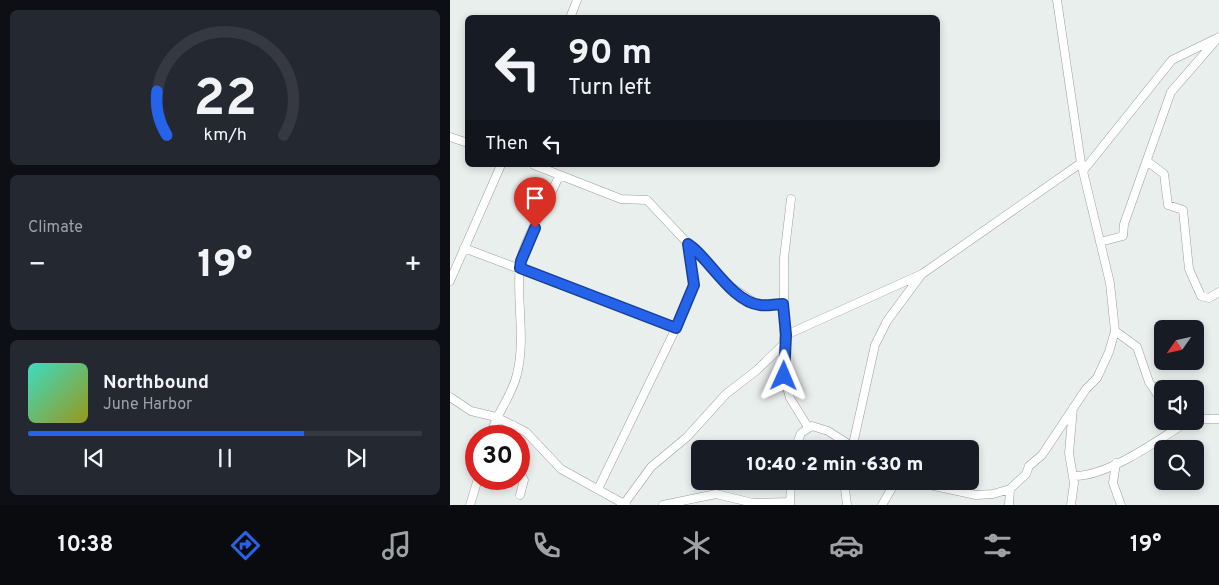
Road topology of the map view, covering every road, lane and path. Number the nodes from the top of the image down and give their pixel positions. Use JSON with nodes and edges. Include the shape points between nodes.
{"nodes":[{"id":1,"x":577,"y":0,"type":"edge"},
{"id":2,"x":1057,"y":0,"type":"edge"},
{"id":3,"x":571,"y":15,"type":"edge"},
{"id":4,"x":1218,"y":38,"type":"edge"},
{"id":5,"x":450,"y":137,"type":"edge"},
{"id":6,"x":465,"y":143,"type":"edge"},
{"id":7,"x":1146,"y":161,"type":"junction"},
{"id":8,"x":500,"y":167,"type":"edge"},
{"id":9,"x":539,"y":167,"type":"edge"},
{"id":10,"x":1082,"y":167,"type":"junction"},
{"id":11,"x":559,"y":176,"type":"junction"},
{"id":12,"x":791,"y":199,"type":"dead end"},
{"id":13,"x":1100,"y":242,"type":"junction"},
{"id":14,"x":688,"y":244,"type":"junction"},
{"id":15,"x":464,"y":248,"type":"junction"},
{"id":16,"x":520,"y":268,"type":"junction"},
{"id":17,"x":922,"y":274,"type":"junction"},
{"id":18,"x":450,"y":281,"type":"edge"},
{"id":19,"x":1219,"y":292,"type":"edge"},
{"id":20,"x":783,"y":304,"type":"junction"},
{"id":21,"x":676,"y":328,"type":"junction"},
{"id":22,"x":1115,"y":331,"type":"junction"},
{"id":23,"x":785,"y":339,"type":"junction"},
{"id":24,"x":1154,"y":389,"type":"edge"},
{"id":25,"x":450,"y":396,"type":"edge"},
{"id":26,"x":1072,"y":408,"type":"junction"},
{"id":27,"x":496,"y":417,"type":"junction"},
{"id":28,"x":1204,"y":418,"type":"edge"},
{"id":29,"x":1219,"y":419,"type":"edge"},
{"id":30,"x":493,"y":425,"type":"edge"},
{"id":31,"x":513,"y":425,"type":"edge"},
{"id":32,"x":808,"y":426,"type":"junction"},
{"id":33,"x":1174,"y":430,"type":"edge"},
{"id":34,"x":530,"y":435,"type":"edge"},
{"id":35,"x":798,"y":440,"type":"edge"},
{"id":36,"x":841,"y":440,"type":"edge"},
{"id":37,"x":854,"y":440,"type":"edge"},
{"id":38,"x":1116,"y":463,"type":"junction"},
{"id":39,"x":1073,"y":476,"type":"junction"},
{"id":40,"x":598,"y":489,"type":"junction"},
{"id":41,"x":1010,"y":489,"type":"junction"},
{"id":42,"x":475,"y":490,"type":"edge"},
{"id":43,"x":521,"y":490,"type":"edge"},
{"id":44,"x":790,"y":490,"type":"edge"},
{"id":45,"x":845,"y":490,"type":"edge"},
{"id":46,"x":891,"y":490,"type":"edge"},
{"id":47,"x":953,"y":490,"type":"edge"},
{"id":48,"x":520,"y":495,"type":"dead end"},
{"id":49,"x":790,"y":504,"type":"edge"},
{"id":50,"x":470,"y":505,"type":"edge"},
{"id":51,"x":624,"y":505,"type":"edge"},
{"id":52,"x":663,"y":505,"type":"edge"},
{"id":53,"x":847,"y":505,"type":"edge"},
{"id":54,"x":882,"y":505,"type":"edge"},
{"id":55,"x":1009,"y":505,"type":"edge"},
{"id":56,"x":1071,"y":505,"type":"edge"},
{"id":57,"x":1121,"y":505,"type":"edge"}],
"edges":[{"from":1,"to":3,"type":"street"},
{"from":2,"to":10,"type":"street"},
{"from":4,"to":7,"type":"street","via":[[1171,92]]},
{"from":4,"to":10,"type":"street","via":[[1172,60]]},
{"from":5,"to":6,"type":"street"},
{"from":7,"to":13,"type":"street","via":[[1124,224],[1123,236]]},
{"from":7,"to":19,"type":"street","via":[[1164,174],[1168,205],[1183,210],[1189,269],[1201,296],[1209,298]]},
{"from":8,"to":15,"type":"street"},
{"from":9,"to":11,"type":"street"},
{"from":10,"to":13,"type":"street"},
{"from":10,"to":17,"type":"street"},
{"from":11,"to":14,"type":"street","via":[[621,198],[647,200]]},
{"from":11,"to":16,"type":"street","via":[[527,244]]},
{"from":12,"to":20,"type":"street"},
{"from":13,"to":22,"type":"street","via":[[1110,283]]},
{"from":14,"to":20,"type":"street","via":[[724,282],[748,300],[760,305]]},
{"from":14,"to":21,"type":"street","via":[[694,285]]},
{"from":15,"to":16,"type":"street"},
{"from":15,"to":18,"type":"street"},
{"from":16,"to":21,"type":"street"},
{"from":16,"to":27,"type":"street","via":[[518,372],[512,392]]},
{"from":17,"to":23,"type":"street"},
{"from":17,"to":37,"type":"street","via":[[887,321],[875,345]]},
{"from":20,"to":23,"type":"street"},
{"from":21,"to":40,"type":"street"},
{"from":22,"to":24,"type":"street","via":[[1137,347]]},
{"from":22,"to":26,"type":"street","via":[[1101,371]]},
{"from":23,"to":32,"type":"street","via":[[784,376],[790,398]]},
{"from":23,"to":51,"type":"street","via":[[757,370],[726,394],[688,437],[651,467]]},
{"from":25,"to":27,"type":"street","via":[[471,411]]},
{"from":26,"to":39,"type":"street","via":[[1069,454]]},
{"from":26,"to":41,"type":"street","via":[[1042,455]]},
{"from":27,"to":30,"type":"street"},
{"from":27,"to":31,"type":"street"},
{"from":28,"to":29,"type":"street"},
{"from":32,"to":35,"type":"street"},
{"from":32,"to":36,"type":"street","via":[[828,431]]},
{"from":33,"to":38,"type":"street"},
{"from":34,"to":40,"type":"street","via":[[560,468]]},
{"from":38,"to":39,"type":"street","via":[[1089,475]]},
{"from":38,"to":57,"type":"street","via":[[1113,483]]},
{"from":39,"to":56,"type":"street"},
{"from":40,"to":51,"type":"street"},
{"from":41,"to":47,"type":"street","via":[[976,495]]},
{"from":41,"to":55,"type":"street"},
{"from":42,"to":50,"type":"street"},
{"from":43,"to":48,"type":"street"},
{"from":44,"to":49,"type":"street"},
{"from":45,"to":53,"type":"street"},
{"from":46,"to":54,"type":"street"},
{"from":49,"to":52,"type":"street","via":[[753,503],[705,494]]}]}
